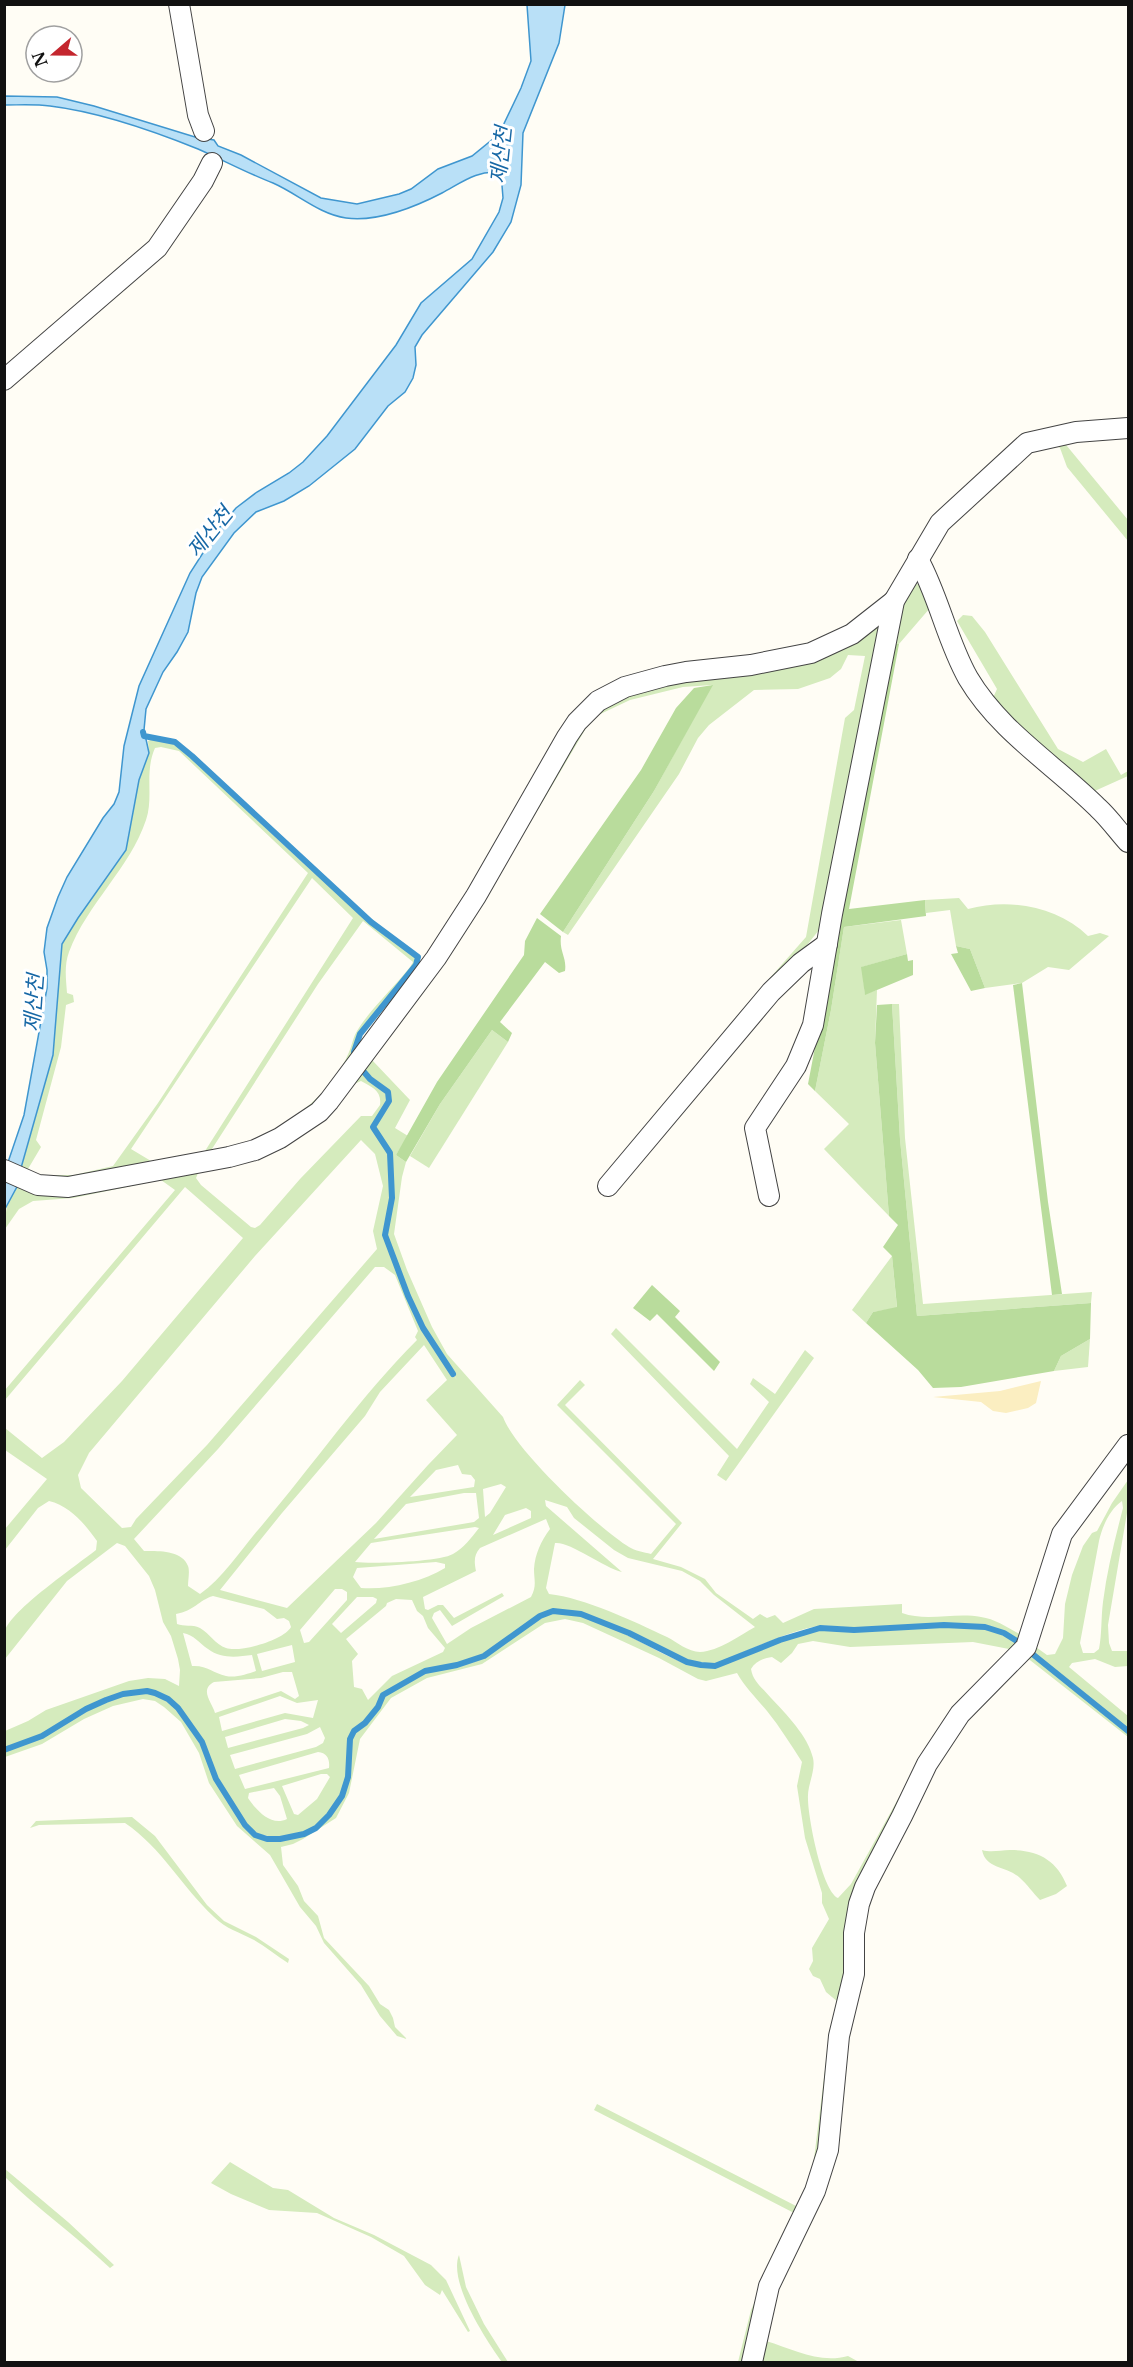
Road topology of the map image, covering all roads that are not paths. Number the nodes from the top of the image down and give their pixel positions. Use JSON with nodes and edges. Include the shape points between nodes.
{"nodes":[{"id":1,"x":179,"y":4,"type":"edge"},
{"id":2,"x":204,"y":131,"type":"dead end"},
{"id":3,"x":212,"y":164,"type":"dead end"},
{"id":4,"x":4,"y":380,"type":"edge"},
{"id":5,"x":1128,"y":428,"type":"edge"},
{"id":6,"x":918,"y":559,"type":"junction"},
{"id":7,"x":894,"y":601,"type":"junction"},
{"id":8,"x":1128,"y":842,"type":"edge"},
{"id":9,"x":827,"y":944,"type":"junction"},
{"id":10,"x":4,"y":1170,"type":"edge"},
{"id":11,"x":608,"y":1186,"type":"dead end"},
{"id":12,"x":769,"y":1196,"type":"dead end"},
{"id":13,"x":1128,"y":1445,"type":"edge"},
{"id":14,"x":752,"y":2362,"type":"edge"}],
"edges":[{"from":1,"to":2,"type":"street"},
{"from":3,"to":4,"type":"street","via":[[157,248]]},
{"from":5,"to":6,"type":"street","via":[[1076,432],[1026,443],[940,523]]},
{"from":6,"to":7,"type":"street"},
{"from":6,"to":8,"type":"street","via":[[958,655],[982,697],[1007,727],[1098,808]]},
{"from":7,"to":9,"type":"street"},
{"from":7,"to":10,"type":"street","via":[[852,634],[811,653],[665,676],[609,694],[587,710],[567,737],[436,958],[330,1101],[295,1128],[255,1150],[230,1157],[68,1187],[38,1185]]},
{"from":9,"to":11,"type":"street","via":[[771,992]]},
{"from":9,"to":12,"type":"street","via":[[813,1025],[796,1066],[755,1128]]},
{"from":13,"to":14,"type":"street","via":[[1062,1534],[1026,1647],[960,1714],[927,1764],[865,1887],[855,1925],[854,1974],[839,2036],[828,2150],[815,2191],[770,2286]]}]}
